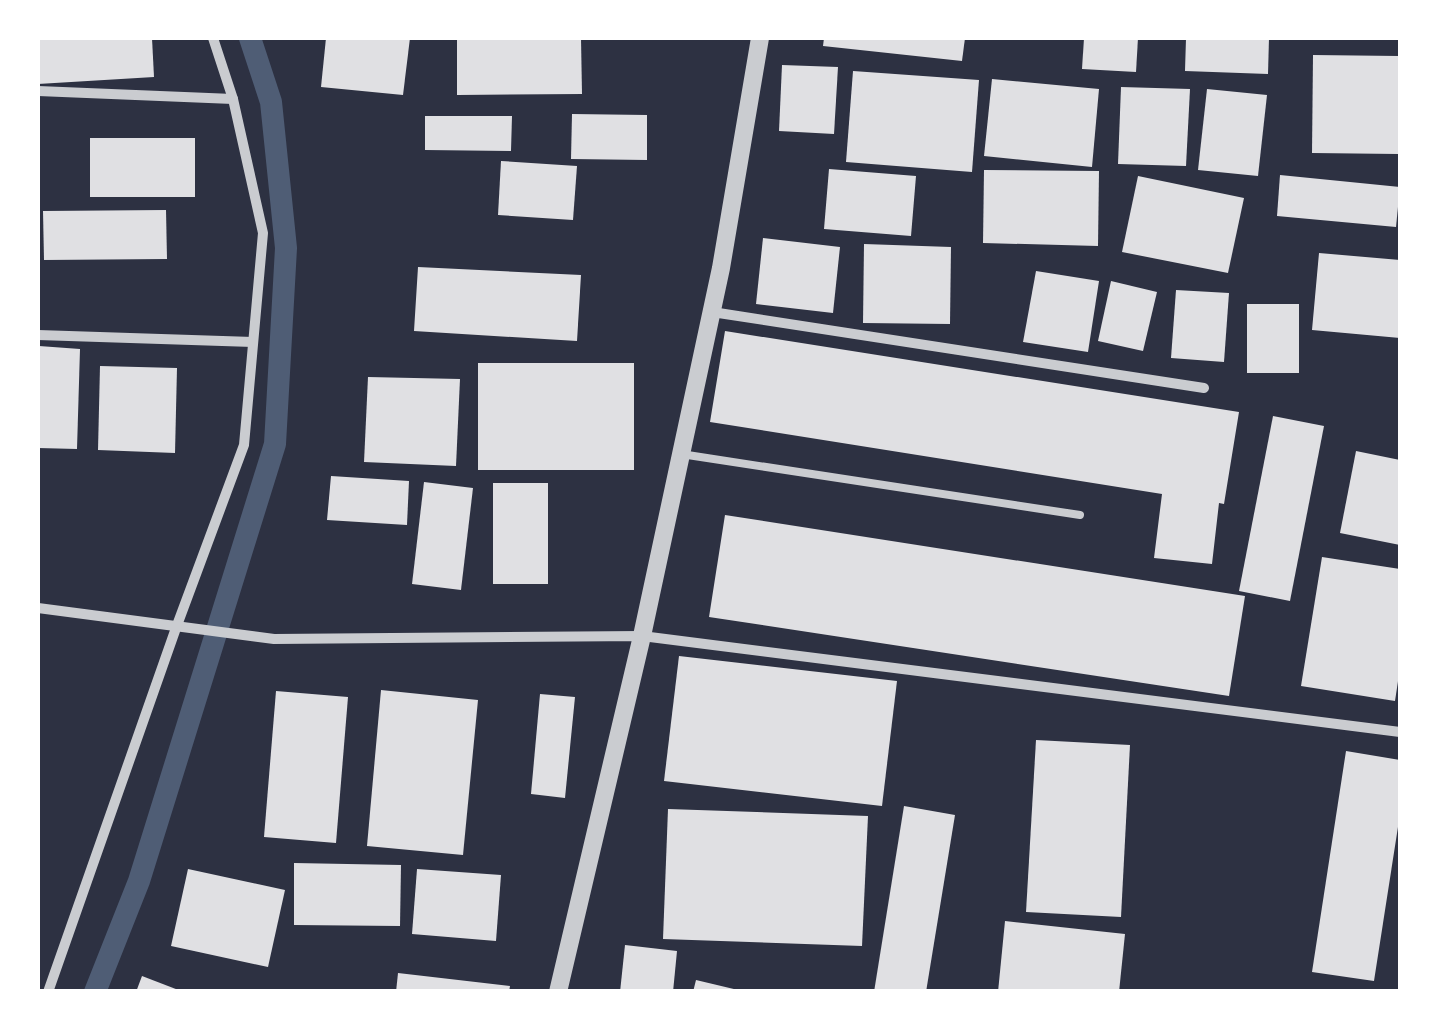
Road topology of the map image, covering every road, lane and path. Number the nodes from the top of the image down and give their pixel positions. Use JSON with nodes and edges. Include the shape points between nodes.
{"nodes":[{"id":1,"x":213,"y":38,"type":"edge"},
{"id":2,"x":760,"y":38,"type":"edge"},
{"id":3,"x":38,"y":92,"type":"edge"},
{"id":4,"x":233,"y":99,"type":"junction"},
{"id":5,"x":712,"y":312,"type":"junction"},
{"id":6,"x":38,"y":335,"type":"edge"},
{"id":7,"x":253,"y":342,"type":"junction"},
{"id":8,"x":1204,"y":388,"type":"dead end"},
{"id":9,"x":681,"y":454,"type":"junction"},
{"id":10,"x":1080,"y":515,"type":"dead end"},
{"id":11,"x":38,"y":608,"type":"edge"},
{"id":12,"x":176,"y":628,"type":"junction"},
{"id":13,"x":642,"y":636,"type":"junction"},
{"id":14,"x":1400,"y":732,"type":"edge"},
{"id":15,"x":48,"y":992,"type":"edge"},
{"id":16,"x":558,"y":992,"type":"edge"}],
"edges":[{"from":1,"to":4,"type":"street"},
{"from":2,"to":5,"type":"street"},
{"from":3,"to":4,"type":"street"},
{"from":4,"to":7,"type":"street","via":[[263,234]]},
{"from":5,"to":8,"type":"street"},
{"from":5,"to":9,"type":"street"},
{"from":6,"to":7,"type":"street"},
{"from":7,"to":12,"type":"street","via":[[244,445]]},
{"from":9,"to":10,"type":"lane"},
{"from":9,"to":13,"type":"street"},
{"from":11,"to":12,"type":"street"},
{"from":12,"to":13,"type":"street","via":[[274,639]]},
{"from":12,"to":15,"type":"street"},
{"from":13,"to":14,"type":"street"},
{"from":13,"to":16,"type":"street"}]}
